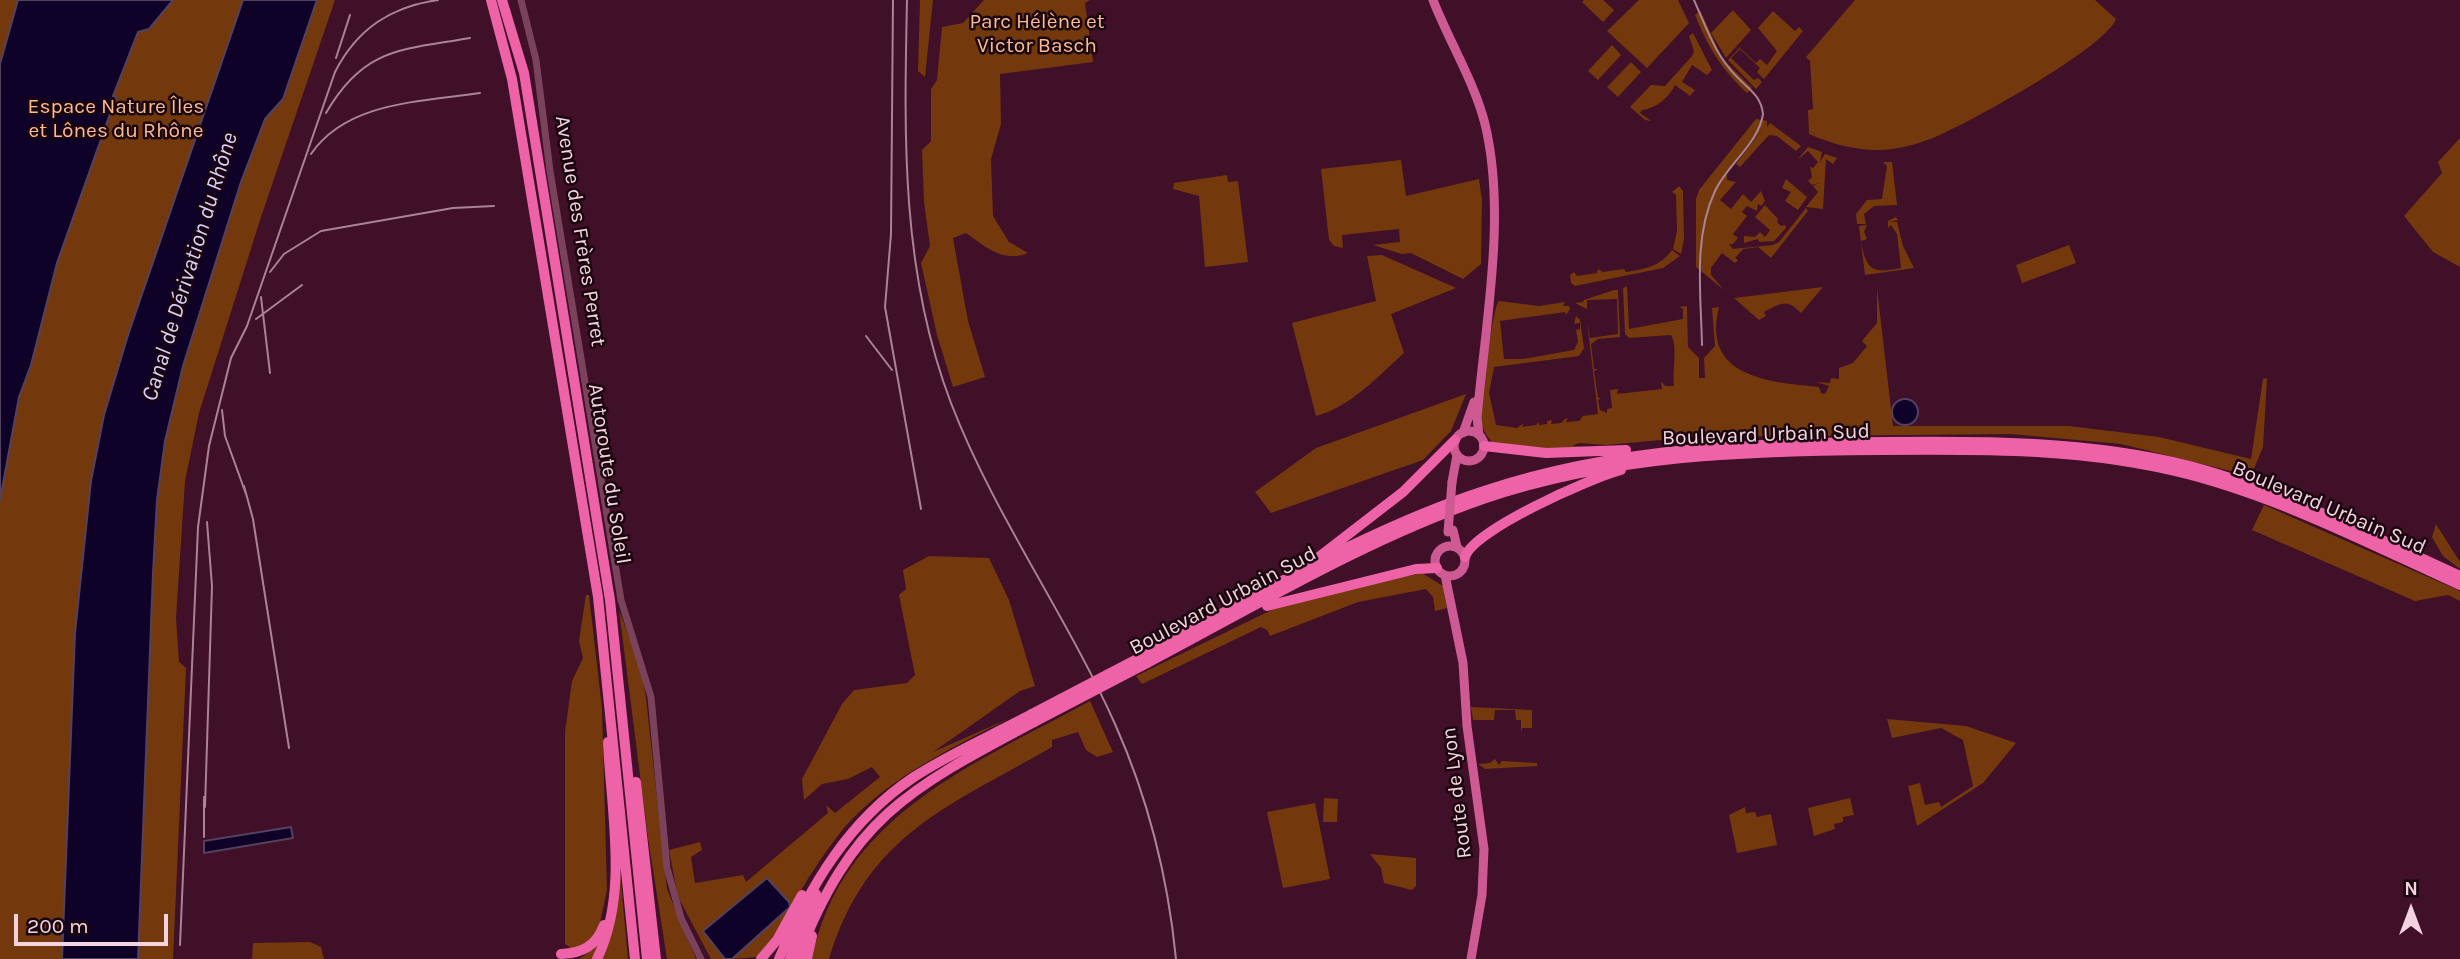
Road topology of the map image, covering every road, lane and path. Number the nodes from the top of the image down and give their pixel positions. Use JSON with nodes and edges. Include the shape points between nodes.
{"nodes":[{"id":1,"x":489,"y":0,"type":"edge"},
{"id":2,"x":502,"y":0,"type":"edge"},
{"id":3,"x":508,"y":0,"type":"edge"},
{"id":4,"x":521,"y":0,"type":"edge"},
{"id":5,"x":1433,"y":0,"type":"edge"},
{"id":6,"x":524,"y":73,"type":"junction"},
{"id":7,"x":1480,"y":384,"type":"junction"},
{"id":8,"x":1479,"y":435,"type":"junction"},
{"id":9,"x":1459,"y":437,"type":"junction"},
{"id":10,"x":1484,"y":446,"type":"junction"},
{"id":11,"x":1676,"y":449,"type":"junction"},
{"id":12,"x":1457,"y":455,"type":"junction"},
{"id":13,"x":1667,"y":457,"type":"junction"},
{"id":14,"x":1471,"y":461,"type":"junction"},
{"id":15,"x":1455,"y":482,"type":"junction"},
{"id":16,"x":1451,"y":531,"type":"junction"},
{"id":17,"x":1445,"y":547,"type":"junction"},
{"id":18,"x":1457,"y":547,"type":"junction"},
{"id":19,"x":1465,"y":557,"type":"junction"},
{"id":20,"x":1441,"y":571,"type":"junction"},
{"id":21,"x":1457,"y":574,"type":"junction"},
{"id":22,"x":2460,"y":576,"type":"edge"},
{"id":23,"x":1293,"y":577,"type":"junction"},
{"id":24,"x":2460,"y":585,"type":"edge"},
{"id":25,"x":1250,"y":609,"type":"junction"},
{"id":26,"x":1457,"y":623,"type":"junction"},
{"id":27,"x":1145,"y":659,"type":"junction"},
{"id":28,"x":623,"y":706,"type":"junction"},
{"id":29,"x":611,"y":711,"type":"junction"},
{"id":30,"x":1033,"y":718,"type":"junction"},
{"id":31,"x":968,"y":748,"type":"junction"},
{"id":32,"x":613,"y":838,"type":"junction"},
{"id":33,"x":650,"y":892,"type":"junction"},
{"id":34,"x":825,"y":894,"type":"junction"},
{"id":35,"x":561,"y":957,"type":"edge"},
{"id":36,"x":597,"y":959,"type":"edge"},
{"id":37,"x":635,"y":959,"type":"edge"},
{"id":38,"x":647,"y":959,"type":"edge"},
{"id":39,"x":656,"y":959,"type":"edge"},
{"id":40,"x":663,"y":959,"type":"edge"},
{"id":41,"x":701,"y":959,"type":"edge"},
{"id":42,"x":761,"y":959,"type":"edge"},
{"id":43,"x":779,"y":959,"type":"edge"},
{"id":44,"x":790,"y":959,"type":"edge"},
{"id":45,"x":797,"y":959,"type":"edge"},
{"id":46,"x":807,"y":959,"type":"edge"},
{"id":47,"x":1471,"y":959,"type":"edge"}],
"edges":[{"from":1,"to":29,"type":"highway","name":"Autoroute du Soleil","via":[[512,79],[592,559]]},
{"from":2,"to":6,"type":"highway","name":"Autoroute du Soleil"},
{"from":3,"to":6,"type":"highway"},
{"from":4,"to":41,"type":"street","name":"Avenue des Frères Perret","via":[[538,72],[550,171],[621,600],[651,697],[667,868],[681,918]]},
{"from":5,"to":7,"type":"main road","via":[[1485,126],[1493,201]]},
{"from":6,"to":28,"type":"highway","name":"Autoroute du Soleil","via":[[606,570]]},
{"from":7,"to":8,"type":"main road"},
{"from":7,"to":9,"type":"main road"},
{"from":8,"to":9,"type":"main road","via":[[1471,432]]},
{"from":8,"to":10,"type":"main road"},
{"from":9,"to":12,"type":"main road"},
{"from":9,"to":23,"type":"highway","via":[[1403,492]]},
{"from":10,"to":11,"type":"highway","via":[[1546,453]]},
{"from":10,"to":14,"type":"main road"},
{"from":11,"to":22,"type":"highway","name":"Boulevard Urbain Sud","via":[[2002,441],[2113,451],[2186,466],[2267,491]]},
{"from":11,"to":23,"type":"highway","name":"Boulevard Urbain Sud","via":[[1587,463],[1484,491],[1390,528]]},
{"from":12,"to":14,"type":"main road"},
{"from":12,"to":15,"type":"main road"},
{"from":13,"to":19,"type":"highway","via":[[1578,484],[1474,542]]},
{"from":13,"to":24,"type":"highway","name":"Boulevard Urbain Sud","via":[[1979,449],[2117,459],[2240,489]]},
{"from":13,"to":25,"type":"highway","name":"Boulevard Urbain Sud","via":[[1591,470],[1485,499],[1393,536]]},
{"from":14,"to":15,"type":"main road","via":[[1461,468]]},
{"from":15,"to":16,"type":"main road","bridge":true},
{"from":16,"to":17,"type":"main road"},
{"from":16,"to":18,"type":"main road"},
{"from":17,"to":18,"type":"main road"},
{"from":17,"to":20,"type":"main road","via":[[1437,553]]},
{"from":18,"to":19,"type":"main road"},
{"from":19,"to":21,"type":"main road"},
{"from":20,"to":21,"type":"main road"},
{"from":20,"to":25,"type":"highway","via":[[1416,569]]},
{"from":20,"to":26,"type":"main road","name":"Route de Lyon"},
{"from":21,"to":26,"type":"main road","name":"Route de Lyon"},
{"from":23,"to":27,"type":"highway","name":"Boulevard Urbain Sud"},
{"from":25,"to":27,"type":"highway","name":"Boulevard Urbain Sud"},
{"from":26,"to":47,"type":"main road","name":"Route de Lyon","via":[[1484,849]]},
{"from":27,"to":30,"type":"highway","name":"Boulevard Urbain Sud","bridge":true},
{"from":28,"to":33,"type":"highway","via":[[629,718]]},
{"from":28,"to":38,"type":"highway","name":"Autoroute du Soleil"},
{"from":29,"to":32,"type":"highway","via":[[607,725]]},
{"from":29,"to":37,"type":"highway","name":"Autoroute du Soleil"},
{"from":30,"to":31,"type":"highway","name":"Boulevard Urbain Sud"},
{"from":30,"to":34,"type":"highway","name":"Boulevard Urbain Sud","via":[[899,802],[854,848]]},
{"from":31,"to":42,"type":"highway","via":[[960,747],[910,775],[862,815],[823,862]]},
{"from":31,"to":43,"type":"highway","via":[[903,785],[845,840],[810,893]]},
{"from":31,"to":44,"type":"highway","via":[[897,795],[850,842],[818,890]]},
{"from":32,"to":35,"type":"highway","via":[[603,930],[584,950]]},
{"from":32,"to":36,"type":"highway","via":[[614,906]]},
{"from":33,"to":39,"type":"highway"},
{"from":33,"to":40,"type":"highway"},
{"from":34,"to":45,"type":"highway","name":"Boulevard Urbain Sud"},
{"from":34,"to":46,"type":"highway"}]}
